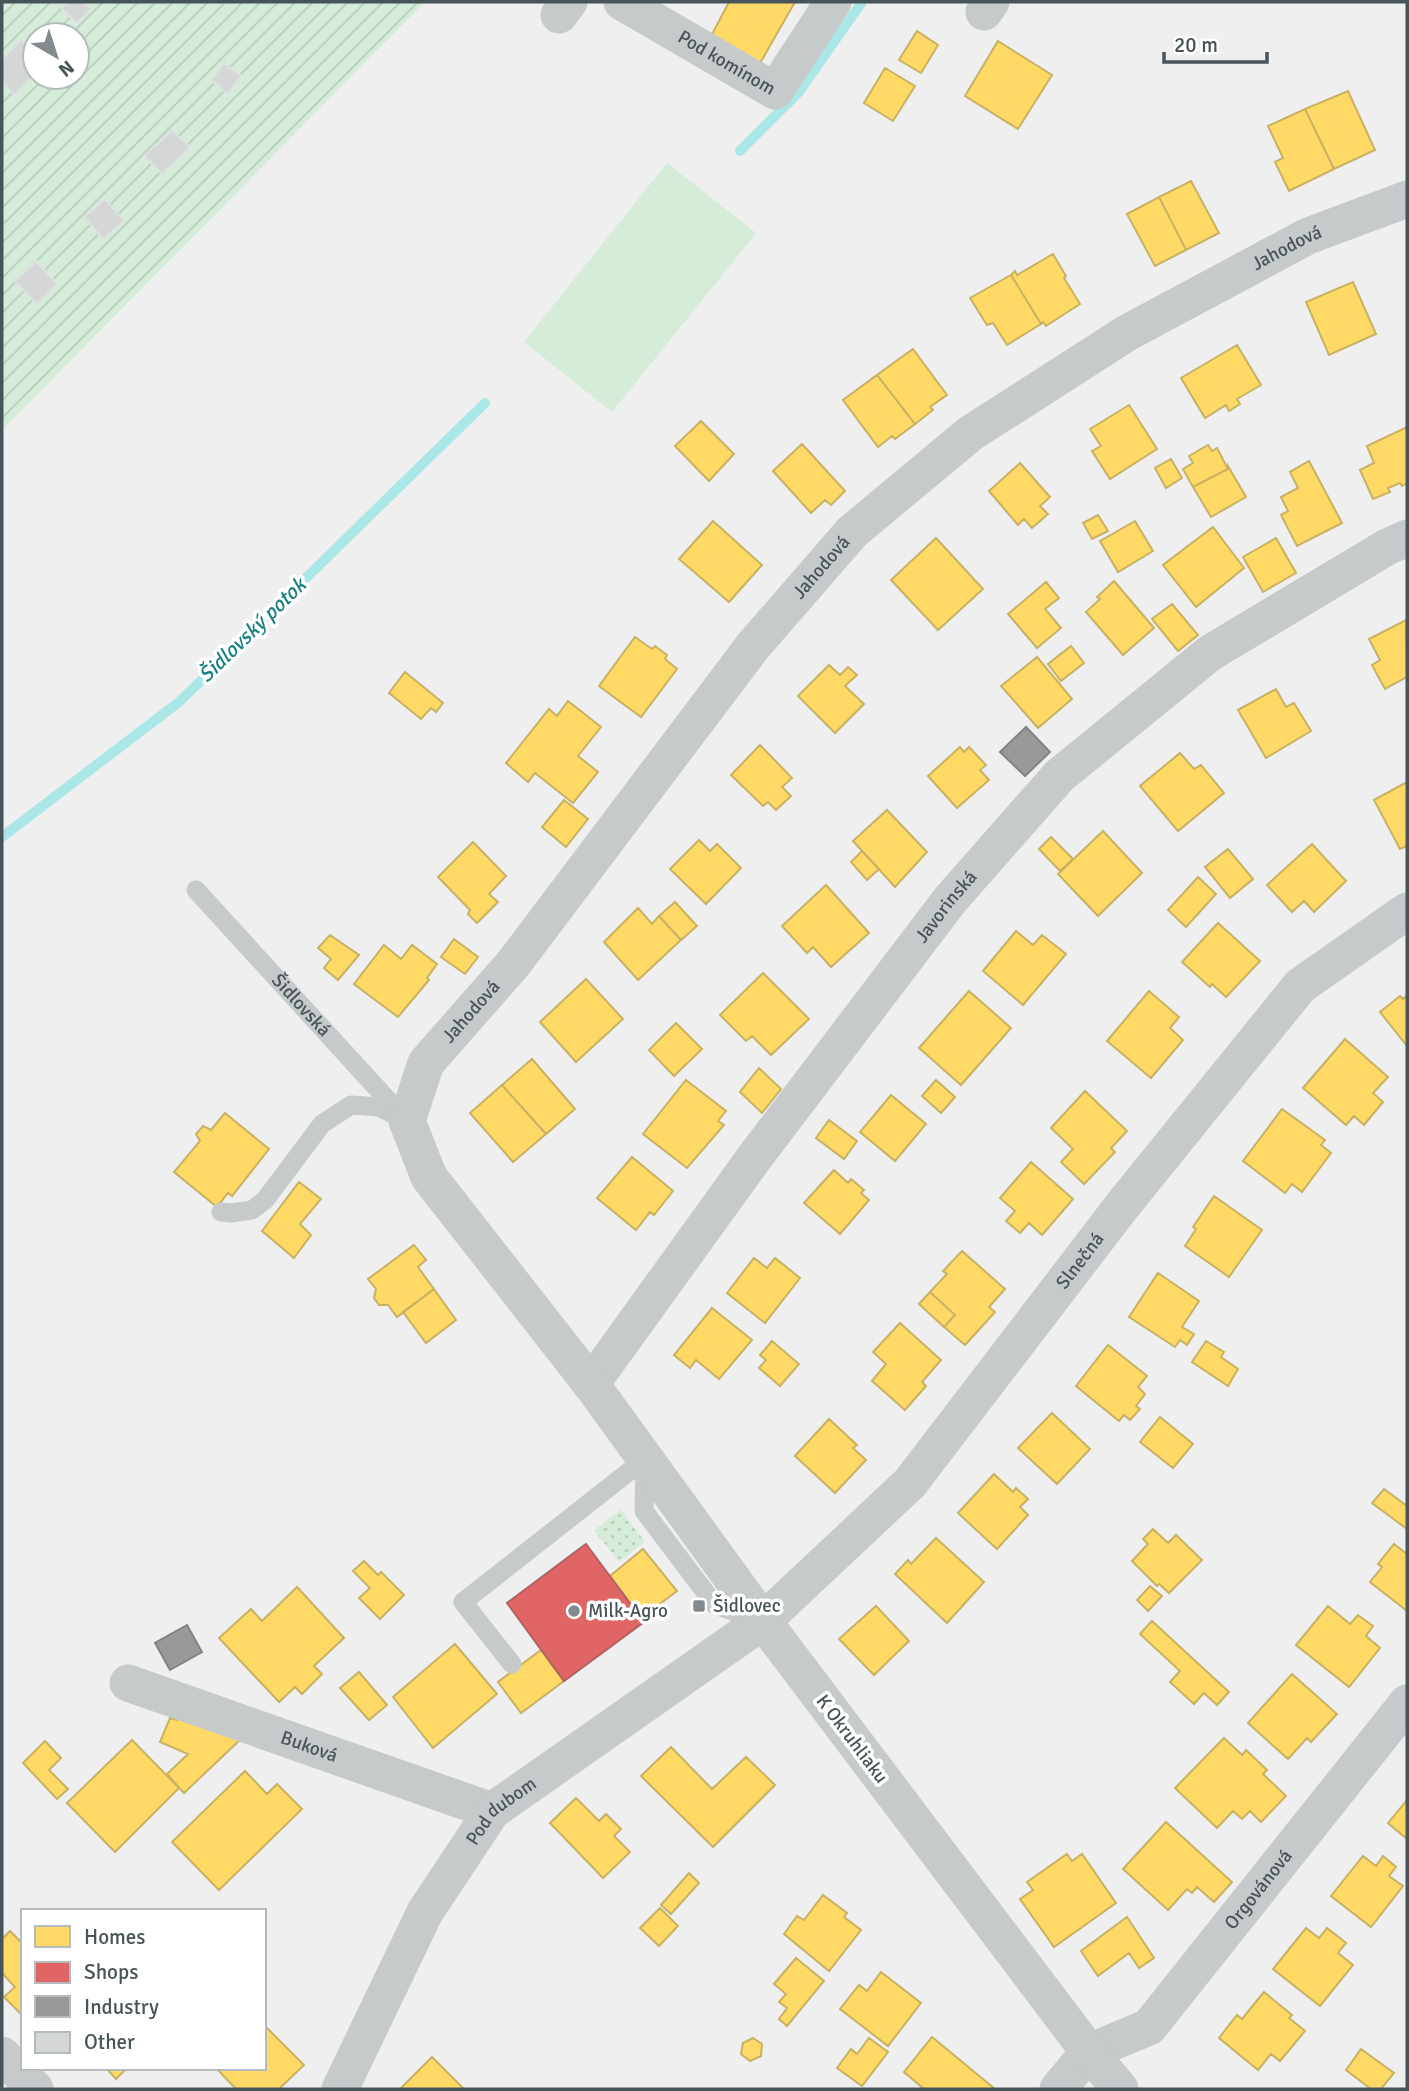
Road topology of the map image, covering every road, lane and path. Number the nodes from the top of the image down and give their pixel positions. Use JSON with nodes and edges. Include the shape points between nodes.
{"nodes":[{"id":1,"x":622,"y":2,"type":"edge"},
{"id":2,"x":833,"y":2,"type":"edge"},
{"id":3,"x":1407,"y":199,"type":"edge"},
{"id":4,"x":1407,"y":538,"type":"edge"},
{"id":5,"x":196,"y":890,"type":"dead end"},
{"id":6,"x":1407,"y":911,"type":"edge"},
{"id":7,"x":407,"y":1121,"type":"junction"},
{"id":8,"x":221,"y":1212,"type":"dead end"},
{"id":9,"x":591,"y":1384,"type":"junction"},
{"id":10,"x":645,"y":1459,"type":"junction"},
{"id":11,"x":763,"y":1621,"type":"junction"},
{"id":12,"x":512,"y":1664,"type":"dead end"},
{"id":13,"x":128,"y":1683,"type":"dead end"},
{"id":14,"x":1407,"y":1703,"type":"edge"},
{"id":15,"x":492,"y":1811,"type":"junction"},
{"id":16,"x":1090,"y":2052,"type":"junction"},
{"id":17,"x":2,"y":2055,"type":"edge"},
{"id":18,"x":35,"y":2089,"type":"edge"},
{"id":19,"x":340,"y":2089,"type":"edge"},
{"id":20,"x":1058,"y":2089,"type":"edge"},
{"id":21,"x":1120,"y":2089,"type":"edge"}],
"edges":[{"from":1,"to":2,"type":"street","name":"Pod komínom","via":[[775,91]]},
{"from":3,"to":7,"type":"street","name":"Jahodová","via":[[1308,236],[1127,333],[971,433],[852,532],[753,646],[513,964],[426,1063]]},
{"from":4,"to":9,"type":"street","name":"Javorinská","via":[[1210,653],[1059,776],[950,900],[754,1158]]},
{"from":5,"to":7,"type":"lane","name":"Šidlovská"},
{"from":6,"to":11,"type":"street","name":"Slnečná","via":[[1300,986],[1122,1206],[910,1483]]},
{"from":7,"to":8,"type":"lane","via":[[379,1107],[351,1105],[322,1124],[265,1200],[252,1210]]},
{"from":7,"to":9,"type":"street","via":[[429,1177]]},
{"from":9,"to":10,"type":"street","name":"K Okruhliaku"},
{"from":10,"to":11,"type":"street","name":"K Okruhliaku"},
{"from":10,"to":12,"type":"lane","via":[[463,1602]]},
{"from":11,"to":15,"type":"street","name":"Pod dubom"},
{"from":11,"to":16,"type":"street","name":"K Okruhliaku"},
{"from":13,"to":15,"type":"street","name":"Buková"},
{"from":14,"to":16,"type":"street","name":"Orgovánová","via":[[1149,2026]]},
{"from":15,"to":19,"type":"street","name":"Pod dubom","via":[[425,1912]]},
{"from":16,"to":20,"type":"street"},
{"from":16,"to":21,"type":"street","name":"K Okruhliaku"},
{"from":17,"to":18,"type":"street"}]}
